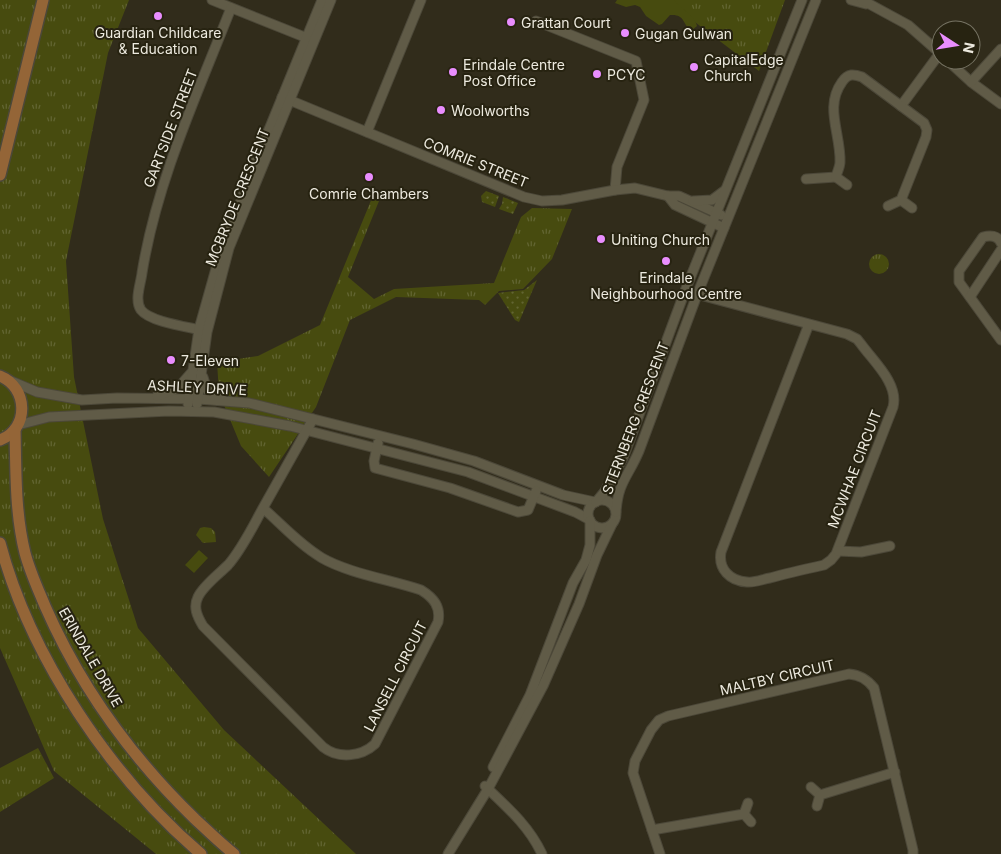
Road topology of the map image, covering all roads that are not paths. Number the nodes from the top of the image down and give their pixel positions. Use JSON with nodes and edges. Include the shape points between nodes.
{"nodes":[{"id":1,"x":44,"y":0,"type":"edge"},
{"id":2,"x":212,"y":0,"type":"edge"},
{"id":3,"x":322,"y":0,"type":"edge"},
{"id":4,"x":332,"y":0,"type":"edge"},
{"id":5,"x":421,"y":0,"type":"edge"},
{"id":6,"x":802,"y":0,"type":"edge"},
{"id":7,"x":816,"y":0,"type":"edge"},
{"id":8,"x":851,"y":0,"type":"edge"},
{"id":9,"x":862,"y":0,"type":"edge"},
{"id":10,"x":876,"y":6,"type":"junction"},
{"id":11,"x":231,"y":8,"type":"junction"},
{"id":12,"x":536,"y":21,"type":"dead end"},
{"id":13,"x":310,"y":40,"type":"junction"},
{"id":14,"x":931,"y":46,"type":"edge"},
{"id":15,"x":1001,"y":49,"type":"edge"},
{"id":16,"x":931,"y":66,"type":"edge"},
{"id":17,"x":958,"y":70,"type":"edge"},
{"id":18,"x":971,"y":82,"type":"junction"},
{"id":19,"x":286,"y":99,"type":"junction"},
{"id":20,"x":1001,"y":104,"type":"edge"},
{"id":21,"x":901,"y":106,"type":"junction"},
{"id":22,"x":367,"y":132,"type":"junction"},
{"id":23,"x":1,"y":171,"type":"edge"},
{"id":24,"x":836,"y":177,"type":"junction"},
{"id":25,"x":806,"y":179,"type":"dead end"},
{"id":26,"x":0,"y":181,"type":"edge"},
{"id":27,"x":847,"y":185,"type":"dead end"},
{"id":28,"x":726,"y":189,"type":"junction"},
{"id":29,"x":615,"y":190,"type":"junction"},
{"id":30,"x":668,"y":196,"type":"junction"},
{"id":31,"x":901,"y":200,"type":"junction"},
{"id":32,"x":690,"y":201,"type":"junction"},
{"id":33,"x":888,"y":206,"type":"dead end"},
{"id":34,"x":912,"y":208,"type":"dead end"},
{"id":35,"x":717,"y":213,"type":"junction"},
{"id":36,"x":728,"y":218,"type":"junction"},
{"id":37,"x":713,"y":223,"type":"junction"},
{"id":38,"x":724,"y":228,"type":"junction"},
{"id":39,"x":1001,"y":243,"type":"edge"},
{"id":40,"x":1001,"y":250,"type":"edge"},
{"id":41,"x":685,"y":291,"type":"junction"},
{"id":42,"x":698,"y":294,"type":"junction"},
{"id":43,"x":970,"y":297,"type":"junction"},
{"id":44,"x":809,"y":324,"type":"junction"},
{"id":45,"x":203,"y":330,"type":"junction"},
{"id":46,"x":1001,"y":340,"type":"edge"},
{"id":47,"x":202,"y":366,"type":"junction"},
{"id":48,"x":193,"y":371,"type":"junction"},
{"id":49,"x":4,"y":376,"type":"edge"},
{"id":50,"x":107,"y":398,"type":"junction"},
{"id":51,"x":150,"y":398,"type":"junction"},
{"id":52,"x":193,"y":399,"type":"junction"},
{"id":53,"x":237,"y":402,"type":"junction"},
{"id":54,"x":191,"y":412,"type":"junction"},
{"id":55,"x":115,"y":414,"type":"junction"},
{"id":56,"x":313,"y":419,"type":"junction"},
{"id":57,"x":16,"y":427,"type":"junction"},
{"id":58,"x":306,"y":430,"type":"junction"},
{"id":59,"x":380,"y":436,"type":"junction"},
{"id":60,"x":0,"y":440,"type":"edge"},
{"id":61,"x":377,"y":448,"type":"junction"},
{"id":62,"x":538,"y":486,"type":"junction"},
{"id":63,"x":534,"y":496,"type":"junction"},
{"id":64,"x":595,"y":502,"type":"junction"},
{"id":65,"x":263,"y":508,"type":"junction"},
{"id":66,"x":616,"y":512,"type":"junction"},
{"id":67,"x":590,"y":520,"type":"junction"},
{"id":68,"x":612,"y":524,"type":"junction"},
{"id":69,"x":0,"y":543,"type":"edge"},
{"id":70,"x":890,"y":546,"type":"dead end"},
{"id":71,"x":838,"y":551,"type":"junction"},
{"id":72,"x":522,"y":718,"type":"junction"},
{"id":73,"x":895,"y":772,"type":"junction"},
{"id":74,"x":486,"y":787,"type":"junction"},
{"id":75,"x":811,"y":787,"type":"dead end"},
{"id":76,"x":820,"y":795,"type":"junction"},
{"id":77,"x":748,"y":803,"type":"dead end"},
{"id":78,"x":817,"y":806,"type":"dead end"},
{"id":79,"x":744,"y":814,"type":"junction"},
{"id":80,"x":751,"y":822,"type":"dead end"},
{"id":81,"x":652,"y":830,"type":"junction"},
{"id":82,"x":201,"y":854,"type":"edge"},
{"id":83,"x":234,"y":854,"type":"edge"},
{"id":84,"x":441,"y":854,"type":"edge"},
{"id":85,"x":448,"y":854,"type":"edge"},
{"id":86,"x":542,"y":854,"type":"edge"},
{"id":87,"x":660,"y":854,"type":"edge"},
{"id":88,"x":913,"y":854,"type":"edge"}],
"edges":[{"from":1,"to":23,"type":"main road"},
{"from":2,"to":11,"type":"street"},
{"from":3,"to":13,"type":"street","name":"MCBRYDE CRESCENT"},
{"from":4,"to":13,"type":"street","name":"MCBRYDE CRESCENT"},
{"from":5,"to":22,"type":"street"},
{"from":6,"to":28,"type":"street","name":"STERNBERG CRESCENT"},
{"from":7,"to":36,"type":"street","name":"STERNBERG CRESCENT"},
{"from":8,"to":10,"type":"street"},
{"from":9,"to":10,"type":"street"},
{"from":10,"to":14,"type":"street","via":[[908,25]]},
{"from":11,"to":13,"type":"street"},
{"from":11,"to":45,"type":"street","name":"GARTSIDE STREET","via":[[170,159],[145,253],[138,300],[142,311],[152,318]]},
{"from":12,"to":29,"type":"street","via":[[636,61],[644,100],[617,167]]},
{"from":13,"to":19,"type":"street","name":"MCBRYDE CRESCENT"},
{"from":15,"to":18,"type":"street"},
{"from":16,"to":21,"type":"street"},
{"from":17,"to":18,"type":"street"},
{"from":18,"to":20,"type":"street"},
{"from":19,"to":22,"type":"street","name":"COMRIE STREET"},
{"from":19,"to":45,"type":"street","name":"MCBRYDE CRESCENT","via":[[230,237]]},
{"from":21,"to":24,"type":"street","via":[[862,77],[855,74],[846,77],[833,105],[840,162]]},
{"from":21,"to":31,"type":"street","via":[[924,123],[927,130]]},
{"from":22,"to":29,"type":"street","name":"COMRIE STREET","via":[[532,200],[562,200]]},
{"from":23,"to":26,"type":"main road"},
{"from":24,"to":25,"type":"street"},
{"from":24,"to":27,"type":"street"},
{"from":28,"to":32,"type":"street","via":[[712,200]]},
{"from":28,"to":35,"type":"street","name":"STERNBERG CRESCENT"},
{"from":29,"to":30,"type":"street","name":"COMRIE STREET","via":[[635,188]]},
{"from":30,"to":32,"type":"street","name":"COMRIE STREET"},
{"from":30,"to":37,"type":"street","name":"COMRIE STREET","via":[[675,205]]},
{"from":31,"to":33,"type":"street"},
{"from":31,"to":34,"type":"street"},
{"from":32,"to":35,"type":"street","name":"COMRIE STREET"},
{"from":35,"to":36,"type":"street","name":"COMRIE STREET"},
{"from":35,"to":37,"type":"street","name":"STERNBERG CRESCENT"},
{"from":36,"to":38,"type":"street","name":"STERNBERG CRESCENT"},
{"from":37,"to":38,"type":"street","name":"COMRIE STREET"},
{"from":37,"to":41,"type":"street","name":"STERNBERG CRESCENT"},
{"from":38,"to":42,"type":"street","name":"STERNBERG CRESCENT"},
{"from":39,"to":43,"type":"street","via":[[993,236],[983,237],[959,271],[959,282]]},
{"from":40,"to":43,"type":"street"},
{"from":41,"to":42,"type":"street","name":"MCWHAE CIRCUIT"},
{"from":41,"to":64,"type":"street","name":"STERNBERG CRESCENT","via":[[623,458],[605,491]]},
{"from":42,"to":44,"type":"street","name":"MCWHAE CIRCUIT"},
{"from":42,"to":66,"type":"street","name":"STERNBERG CRESCENT","via":[[639,452],[622,481]]},
{"from":43,"to":46,"type":"street"},
{"from":44,"to":71,"type":"street","name":"MCWHAE CIRCUIT","via":[[856,339],[894,391],[895,399]]},
{"from":44,"to":71,"type":"street","name":"MCWHAE CIRCUIT","via":[[720,559],[724,576],[752,582],[824,565]]},
{"from":45,"to":47,"type":"street","name":"MCBRYDE CRESCENT"},
{"from":45,"to":48,"type":"street","name":"MCBRYDE CRESCENT"},
{"from":47,"to":52,"type":"street","name":"MCBRYDE CRESCENT"},
{"from":47,"to":53,"type":"street","via":[[207,390]]},
{"from":48,"to":51,"type":"street","via":[[177,389]]},
{"from":48,"to":52,"type":"street","name":"MCBRYDE CRESCENT"},
{"from":49,"to":50,"type":"street","name":"ASHLEY DRIVE","via":[[46,394],[82,400]]},
{"from":49,"to":57,"type":"main road","name":"ERINDALE DRIVE","via":[[21,397],[22,407]]},
{"from":50,"to":51,"type":"street","name":"ASHLEY DRIVE"},
{"from":50,"to":55,"type":"street"},
{"from":51,"to":52,"type":"street","name":"ASHLEY DRIVE"},
{"from":52,"to":53,"type":"street","name":"ASHLEY DRIVE"},
{"from":52,"to":54,"type":"street","name":"MCBRYDE CRESCENT"},
{"from":53,"to":56,"type":"street","name":"ASHLEY DRIVE"},
{"from":54,"to":55,"type":"street","name":"ASHLEY DRIVE"},
{"from":54,"to":58,"type":"street","name":"ASHLEY DRIVE","via":[[246,417]]},
{"from":55,"to":57,"type":"street","name":"ASHLEY DRIVE","via":[[49,417]]},
{"from":56,"to":58,"type":"street","name":"LANSELL CIRCUIT"},
{"from":56,"to":59,"type":"street","name":"ASHLEY DRIVE"},
{"from":57,"to":60,"type":"main road"},
{"from":57,"to":83,"type":"main road","name":"ERINDALE DRIVE","via":[[16,499],[26,556],[65,647],[113,725],[150,771]]},
{"from":58,"to":61,"type":"street","name":"ASHLEY DRIVE"},
{"from":58,"to":65,"type":"street","name":"LANSELL CIRCUIT"},
{"from":59,"to":61,"type":"street"},
{"from":59,"to":62,"type":"street","name":"ASHLEY DRIVE","via":[[474,461]]},
{"from":61,"to":63,"type":"street","name":"ASHLEY DRIVE","via":[[468,472]]},
{"from":61,"to":63,"type":"street","via":[[375,468],[450,488],[518,512],[528,510]]},
{"from":62,"to":63,"type":"street"},
{"from":62,"to":64,"type":"street","name":"ASHLEY DRIVE"},
{"from":63,"to":67,"type":"street","name":"ASHLEY DRIVE"},
{"from":64,"to":66,"type":"street","via":[[608,502]]},
{"from":64,"to":67,"type":"street","via":[[589,512]]},
{"from":65,"to":65,"type":"street","name":"LANSELL CIRCUIT","via":[[320,557],[420,590],[435,602],[438,622],[369,750],[336,754],[323,747],[197,617],[200,594],[229,564]]},
{"from":66,"to":68,"type":"street"},
{"from":67,"to":68,"type":"street","via":[[600,528]]},
{"from":67,"to":72,"type":"street","via":[[588,553],[573,583]]},
{"from":68,"to":72,"type":"street","via":[[555,660]]},
{"from":69,"to":82,"type":"main road","via":[[15,593],[65,690],[106,751],[166,820]]},
{"from":70,"to":71,"type":"street","name":"MCWHAE CIRCUIT","via":[[861,552]]},
{"from":72,"to":74,"type":"street"},
{"from":73,"to":76,"type":"street"},
{"from":73,"to":81,"type":"street","name":"MALTBY CIRCUIT","via":[[874,688],[857,675],[849,674],[668,716],[656,723],[633,768],[634,781]]},
{"from":73,"to":88,"type":"street","name":"MALTBY CIRCUIT"},
{"from":74,"to":84,"type":"street"},
{"from":74,"to":85,"type":"street"},
{"from":74,"to":86,"type":"street","via":[[532,834]]},
{"from":75,"to":76,"type":"street"},
{"from":76,"to":78,"type":"street"},
{"from":77,"to":79,"type":"street"},
{"from":79,"to":80,"type":"street"},
{"from":79,"to":81,"type":"street"},
{"from":81,"to":87,"type":"street","name":"MALTBY CIRCUIT"}]}
